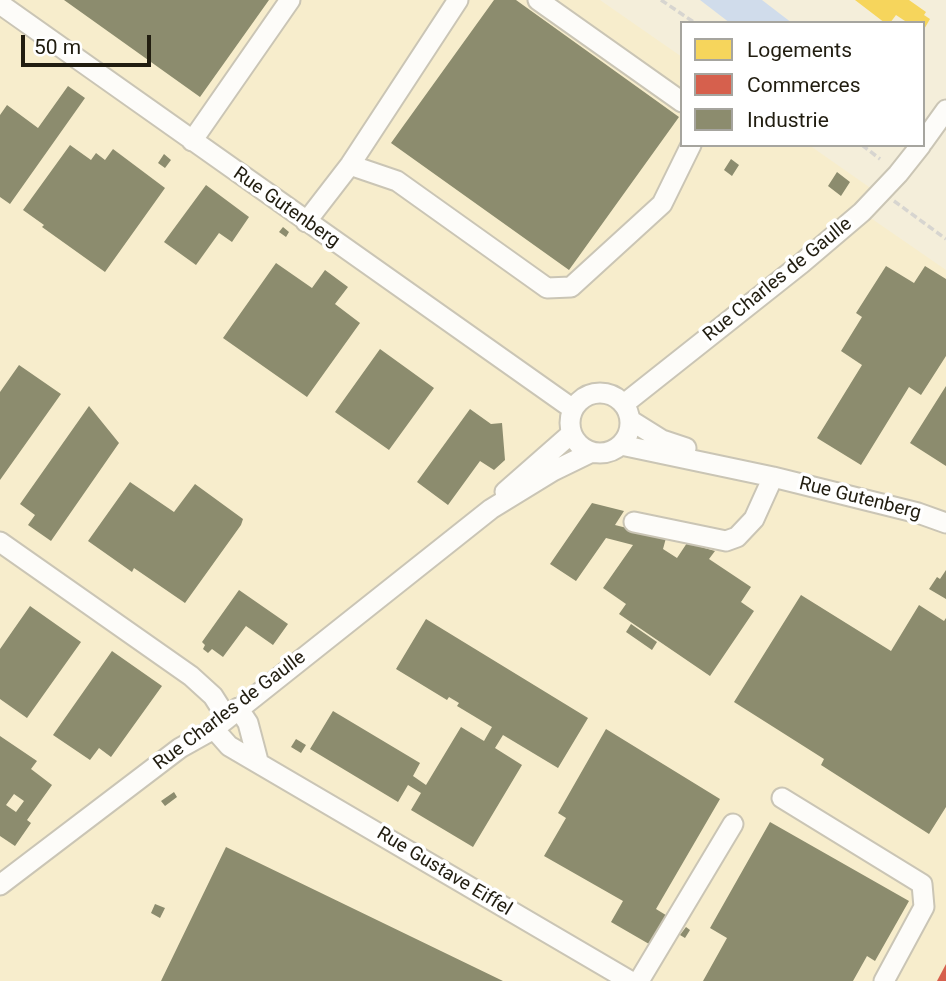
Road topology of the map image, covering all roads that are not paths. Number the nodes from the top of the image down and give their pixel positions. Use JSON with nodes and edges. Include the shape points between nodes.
{"nodes":[{"id":1,"x":290,"y":0,"type":"edge"},
{"id":2,"x":458,"y":0,"type":"edge"},
{"id":3,"x":538,"y":0,"type":"edge"},
{"id":4,"x":0,"y":4,"type":"edge"},
{"id":5,"x":680,"y":101,"type":"edge"},
{"id":6,"x":946,"y":110,"type":"edge"},
{"id":7,"x":925,"y":140,"type":"edge"},
{"id":8,"x":192,"y":141,"type":"junction"},
{"id":9,"x":690,"y":147,"type":"edge"},
{"id":10,"x":920,"y":147,"type":"edge"},
{"id":11,"x":350,"y":165,"type":"junction"},
{"id":12,"x":306,"y":222,"type":"junction"},
{"id":13,"x":573,"y":409,"type":"junction"},
{"id":14,"x":627,"y":412,"type":"junction"},
{"id":15,"x":571,"y":434,"type":"junction"},
{"id":16,"x":621,"y":445,"type":"junction"},
{"id":17,"x":592,"y":452,"type":"junction"},
{"id":18,"x":773,"y":477,"type":"junction"},
{"id":19,"x":491,"y":509,"type":"junction"},
{"id":20,"x":634,"y":522,"type":"dead end"},
{"id":21,"x":946,"y":523,"type":"edge"},
{"id":22,"x":0,"y":542,"type":"edge"},
{"id":23,"x":226,"y":718,"type":"junction"},
{"id":24,"x":258,"y":761,"type":"junction"},
{"id":25,"x":782,"y":798,"type":"dead end"},
{"id":26,"x":733,"y":824,"type":"dead end"},
{"id":27,"x":0,"y":886,"type":"edge"},
{"id":28,"x":630,"y":981,"type":"edge"},
{"id":29,"x":639,"y":981,"type":"edge"},
{"id":30,"x":884,"y":981,"type":"edge"}],
"edges":[{"from":1,"to":8,"type":"street"},
{"from":2,"to":11,"type":"street"},
{"from":3,"to":5,"type":"street"},
{"from":4,"to":8,"type":"street","name":"Rue Gutenberg"},
{"from":6,"to":7,"type":"street","name":"Rue Charles de Gaulle"},
{"from":8,"to":12,"type":"street","name":"Rue Gutenberg"},
{"from":9,"to":11,"type":"street","via":[[662,204],[571,287],[547,288],[397,181]]},
{"from":10,"to":14,"type":"street","name":"Rue Charles de Gaulle","via":[[862,212]]},
{"from":11,"to":12,"type":"street"},
{"from":12,"to":13,"type":"street","name":"Rue Gutenberg"},
{"from":13,"to":14,"type":"street","via":[[595,393],[607,394]]},
{"from":13,"to":15,"type":"street"},
{"from":14,"to":16,"type":"street","via":[[627,437]]},
{"from":14,"to":18,"type":"street","name":"Rue Gutenberg","via":[[662,440]]},
{"from":15,"to":17,"type":"street"},
{"from":15,"to":19,"type":"street","name":"Rue Charles de Gaulle"},
{"from":16,"to":17,"type":"street","via":[[603,453]]},
{"from":16,"to":18,"type":"street","name":"Rue Gutenberg"},
{"from":17,"to":19,"type":"street","name":"Rue Charles de Gaulle"},
{"from":18,"to":20,"type":"street","via":[[754,519],[737,537],[726,541]]},
{"from":18,"to":21,"type":"street","name":"Rue Gutenberg"},
{"from":19,"to":23,"type":"street","name":"Rue Charles de Gaulle"},
{"from":22,"to":23,"type":"street","name":"Rue Gustave Eiffel","via":[[191,676],[214,696]]},
{"from":23,"to":24,"type":"street","name":"Rue Gustave Eiffel","via":[[229,746]]},
{"from":23,"to":24,"type":"street","name":"Rue Gustave Eiffel","via":[[248,723]]},
{"from":23,"to":27,"type":"street","name":"Rue Charles de Gaulle"},
{"from":24,"to":28,"type":"street","name":"Rue Gustave Eiffel"},
{"from":25,"to":30,"type":"street","via":[[922,884],[924,907]]},
{"from":26,"to":29,"type":"street"}]}
